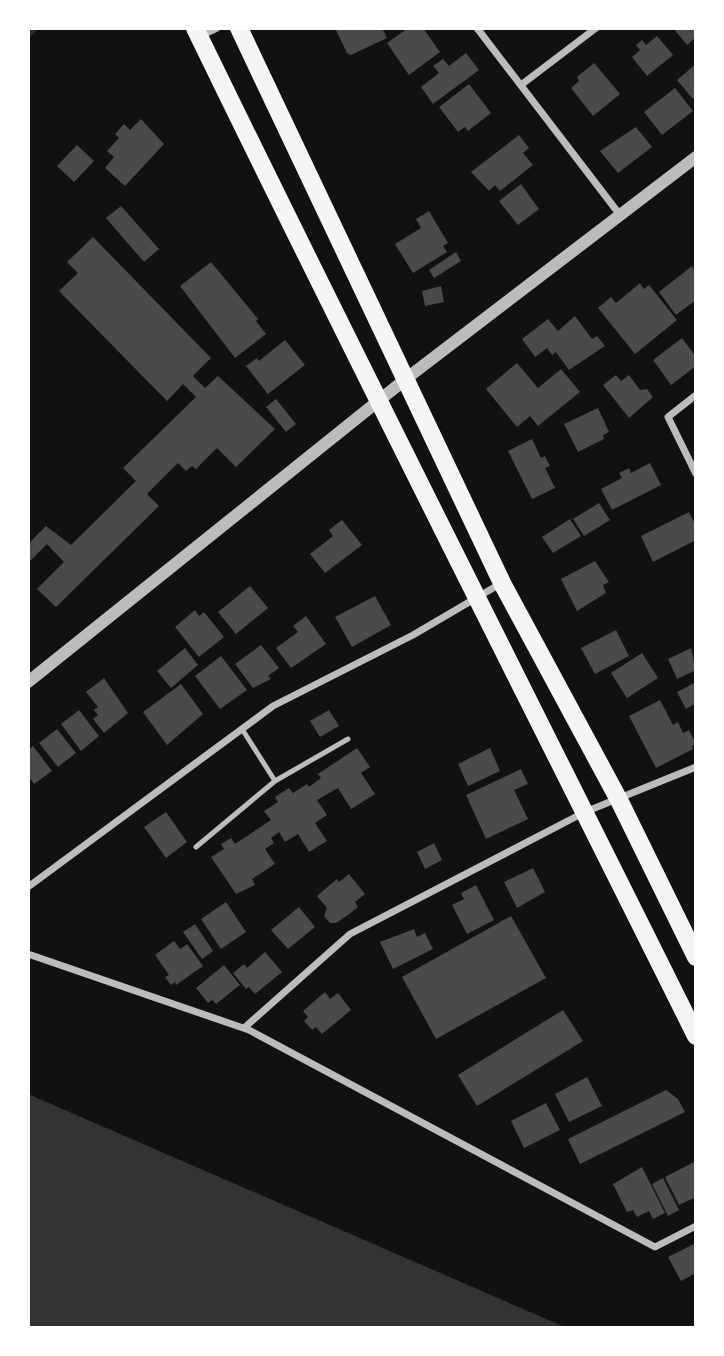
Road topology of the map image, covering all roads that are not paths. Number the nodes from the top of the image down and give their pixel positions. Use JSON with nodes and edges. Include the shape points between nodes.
{"nodes":[{"id":1,"x":217,"y":28,"type":"edge"},
{"id":2,"x":239,"y":28,"type":"edge"},
{"id":3,"x":477,"y":28,"type":"edge"},
{"id":4,"x":596,"y":28,"type":"edge"},
{"id":5,"x":197,"y":32,"type":"edge"},
{"id":6,"x":521,"y":85,"type":"junction"},
{"id":7,"x":696,"y":157,"type":"edge"},
{"id":8,"x":620,"y":215,"type":"junction"},
{"id":9,"x":407,"y":378,"type":"junction"},
{"id":10,"x":696,"y":395,"type":"edge"},
{"id":11,"x":380,"y":400,"type":"junction"},
{"id":12,"x":696,"y":474,"type":"edge"},
{"id":13,"x":502,"y":583,"type":"junction"},
{"id":14,"x":477,"y":595,"type":"junction"},
{"id":15,"x":28,"y":682,"type":"edge"},
{"id":16,"x":242,"y":729,"type":"junction"},
{"id":17,"x":348,"y":739,"type":"dead end"},
{"id":18,"x":696,"y":767,"type":"edge"},
{"id":19,"x":275,"y":781,"type":"junction"},
{"id":20,"x":619,"y":800,"type":"junction"},
{"id":21,"x":585,"y":812,"type":"junction"},
{"id":22,"x":196,"y":847,"type":"dead end"},
{"id":23,"x":28,"y":887,"type":"edge"},
{"id":24,"x":28,"y":954,"type":"edge"},
{"id":25,"x":696,"y":957,"type":"edge"},
{"id":26,"x":244,"y":1028,"type":"junction"},
{"id":27,"x":696,"y":1036,"type":"edge"},
{"id":28,"x":696,"y":1226,"type":"edge"}],
"edges":[{"from":1,"to":5,"type":"street"},
{"from":2,"to":9,"type":"main road"},
{"from":3,"to":6,"type":"street"},
{"from":4,"to":6,"type":"street"},
{"from":5,"to":11,"type":"main road"},
{"from":6,"to":8,"type":"street"},
{"from":7,"to":8,"type":"street"},
{"from":8,"to":9,"type":"street"},
{"from":9,"to":11,"type":"street"},
{"from":9,"to":13,"type":"main road"},
{"from":10,"to":12,"type":"street","via":[[668,417]]},
{"from":11,"to":14,"type":"main road"},
{"from":11,"to":15,"type":"street"},
{"from":13,"to":14,"type":"street"},
{"from":13,"to":20,"type":"main road"},
{"from":14,"to":16,"type":"street","via":[[413,635],[273,706]]},
{"from":14,"to":21,"type":"main road"},
{"from":16,"to":19,"type":"lane"},
{"from":16,"to":23,"type":"street"},
{"from":17,"to":19,"type":"lane"},
{"from":18,"to":20,"type":"street"},
{"from":19,"to":22,"type":"lane"},
{"from":20,"to":21,"type":"street"},
{"from":20,"to":25,"type":"main road"},
{"from":21,"to":26,"type":"street","via":[[350,934]]},
{"from":21,"to":27,"type":"main road"},
{"from":24,"to":26,"type":"street"},
{"from":26,"to":28,"type":"street","via":[[655,1247]]}]}
